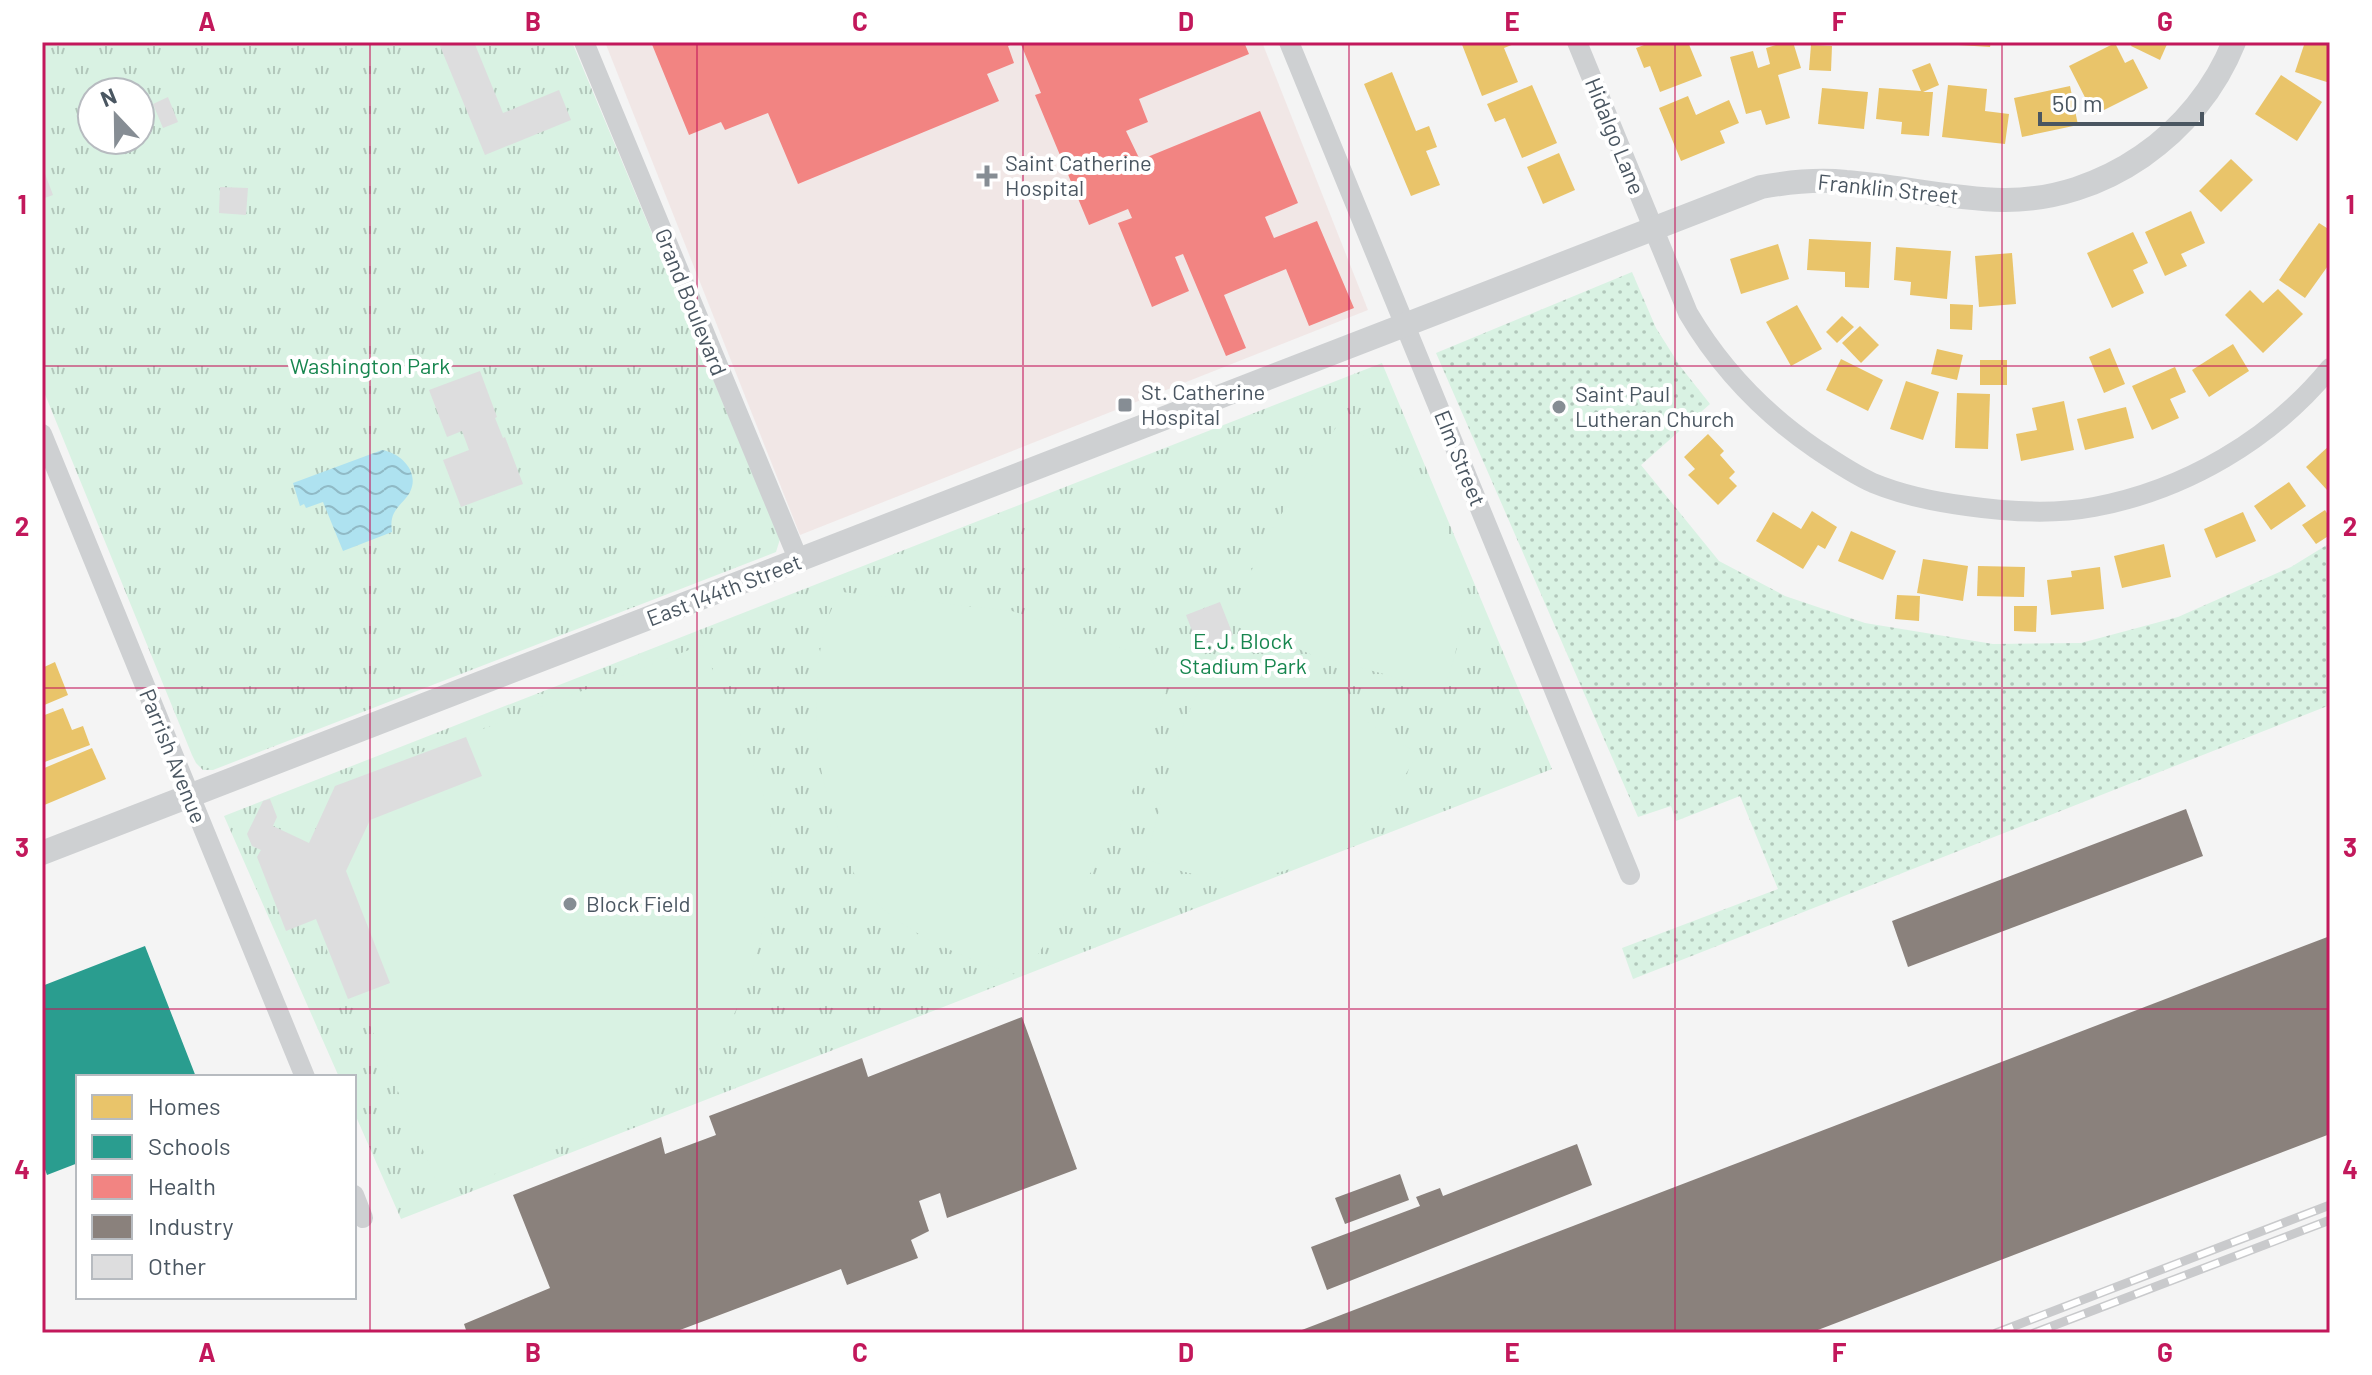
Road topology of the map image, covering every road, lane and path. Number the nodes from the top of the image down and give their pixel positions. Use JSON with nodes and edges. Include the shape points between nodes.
{"nodes":[{"id":1,"x":584,"y":42,"type":"edge"},
{"id":2,"x":1289,"y":42,"type":"edge"},
{"id":3,"x":1577,"y":42,"type":"edge"},
{"id":4,"x":2234,"y":42,"type":"edge"},
{"id":5,"x":1654,"y":229,"type":"junction"},
{"id":6,"x":1405,"y":325,"type":"junction"},
{"id":7,"x":2330,"y":368,"type":"edge"},
{"id":8,"x":42,"y":434,"type":"edge"},
{"id":9,"x":799,"y":561,"type":"junction"},
{"id":10,"x":190,"y":796,"type":"junction"},
{"id":11,"x":42,"y":853,"type":"edge"},
{"id":12,"x":1630,"y":875,"type":"dead end"},
{"id":13,"x":304,"y":1075,"type":"edge"},
{"id":14,"x":356,"y":1200,"type":"edge"},
{"id":15,"x":363,"y":1218,"type":"dead end"}],
"edges":[{"from":1,"to":9,"type":"street","name":"Grand Boulevard"},
{"from":2,"to":6,"type":"street","name":"Elm Street"},
{"from":3,"to":5,"type":"street","name":"Hidalgo Lane"},
{"from":4,"to":5,"type":"street","name":"Franklin Street","via":[[2213,83],[2175,130],[2124,168],[2067,191],[2002,200],[1845,182],[1794,182],[1761,187]]},
{"from":5,"to":6,"type":"street","name":"Franklin Street"},
{"from":5,"to":7,"type":"street","name":"Hidalgo Lane","via":[[1688,313],[1739,385],[1837,464],[1917,497],[2005,512],[2048,512],[2140,496],[2230,456],[2298,403]]},
{"from":6,"to":9,"type":"street","name":"East 144th Street"},
{"from":6,"to":12,"type":"street","name":"Elm Street"},
{"from":8,"to":10,"type":"street","name":"Parrish Avenue"},
{"from":9,"to":10,"type":"street","name":"East 144th Street"},
{"from":10,"to":11,"type":"street","name":"East 144th Street"},
{"from":10,"to":13,"type":"street","name":"Parrish Avenue"},
{"from":14,"to":15,"type":"street"}]}
